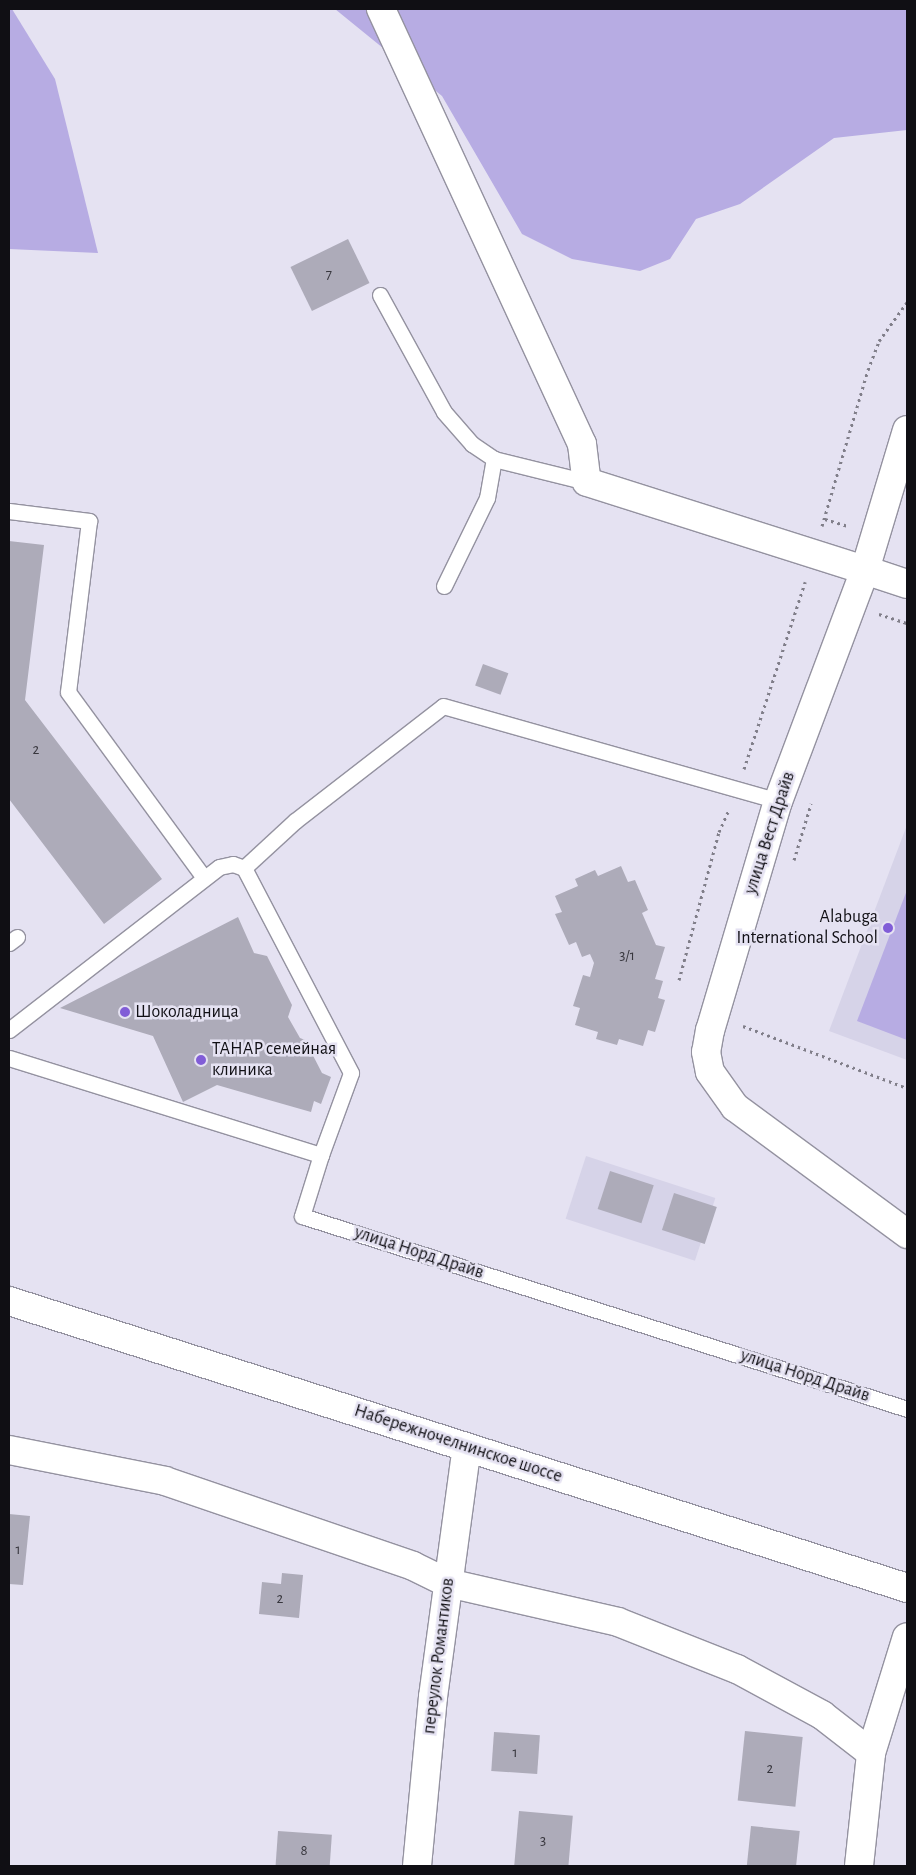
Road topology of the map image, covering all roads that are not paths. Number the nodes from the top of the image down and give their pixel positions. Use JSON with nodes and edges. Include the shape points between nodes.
{"nodes":[{"id":1,"x":381,"y":9,"type":"edge"},
{"id":2,"x":380,"y":295,"type":"dead end"},
{"id":3,"x":907,"y":430,"type":"edge"},
{"id":4,"x":494,"y":459,"type":"junction"},
{"id":5,"x":587,"y":482,"type":"junction"},
{"id":6,"x":9,"y":511,"type":"edge"},
{"id":7,"x":865,"y":570,"type":"junction"},
{"id":8,"x":907,"y":584,"type":"edge"},
{"id":9,"x":444,"y":586,"type":"dead end"},
{"id":10,"x":778,"y":801,"type":"junction"},
{"id":11,"x":244,"y":868,"type":"junction"},
{"id":12,"x":204,"y":878,"type":"junction"},
{"id":13,"x":9,"y":1030,"type":"edge"},
{"id":14,"x":9,"y":1058,"type":"edge"},
{"id":15,"x":321,"y":1156,"type":"junction"},
{"id":16,"x":907,"y":1234,"type":"edge"},
{"id":17,"x":9,"y":1301,"type":"edge"},
{"id":18,"x":907,"y":1409,"type":"edge"},
{"id":19,"x":467,"y":1447,"type":"junction"},
{"id":20,"x":9,"y":1450,"type":"edge"},
{"id":21,"x":448,"y":1583,"type":"junction"},
{"id":22,"x":907,"y":1588,"type":"edge"},
{"id":23,"x":907,"y":1637,"type":"edge"},
{"id":24,"x":871,"y":1753,"type":"junction"},
{"id":25,"x":417,"y":1866,"type":"edge"},
{"id":26,"x":859,"y":1866,"type":"edge"}],
"edges":[{"from":1,"to":5,"type":"street","via":[[582,444]]},
{"from":2,"to":4,"type":"lane","via":[[444,412],[472,444]]},
{"from":3,"to":7,"type":"street","name":"улица Вест Драйв"},
{"from":4,"to":5,"type":"lane"},
{"from":4,"to":9,"type":"lane","via":[[487,498]]},
{"from":5,"to":7,"type":"street"},
{"from":6,"to":12,"type":"lane","via":[[89,521],[68,692]]},
{"from":7,"to":8,"type":"street"},
{"from":7,"to":10,"type":"street","name":"улица Вест Драйв"},
{"from":10,"to":11,"type":"lane","via":[[442,706],[295,821]]},
{"from":10,"to":16,"type":"street","name":"улица Вест Драйв","via":[[710,1030],[706,1052],[710,1072],[735,1107]]},
{"from":11,"to":12,"type":"lane","via":[[226,865]]},
{"from":11,"to":15,"type":"lane","via":[[351,1073]]},
{"from":12,"to":13,"type":"lane"},
{"from":14,"to":15,"type":"lane"},
{"from":15,"to":18,"type":"lane","name":"улица Норд Драйв","via":[[302,1216]]},
{"from":17,"to":19,"type":"street","name":"Набережночелнинское шоссе"},
{"from":19,"to":21,"type":"street","name":"переулок Романтиков"},
{"from":19,"to":22,"type":"street","name":"Набережночелнинское шоссе"},
{"from":20,"to":21,"type":"street","via":[[165,1481],[413,1566]]},
{"from":21,"to":24,"type":"street","via":[[618,1622],[737,1669],[822,1715]]},
{"from":21,"to":25,"type":"street","name":"переулок Романтиков"},
{"from":23,"to":24,"type":"street"},
{"from":24,"to":26,"type":"street"}]}
